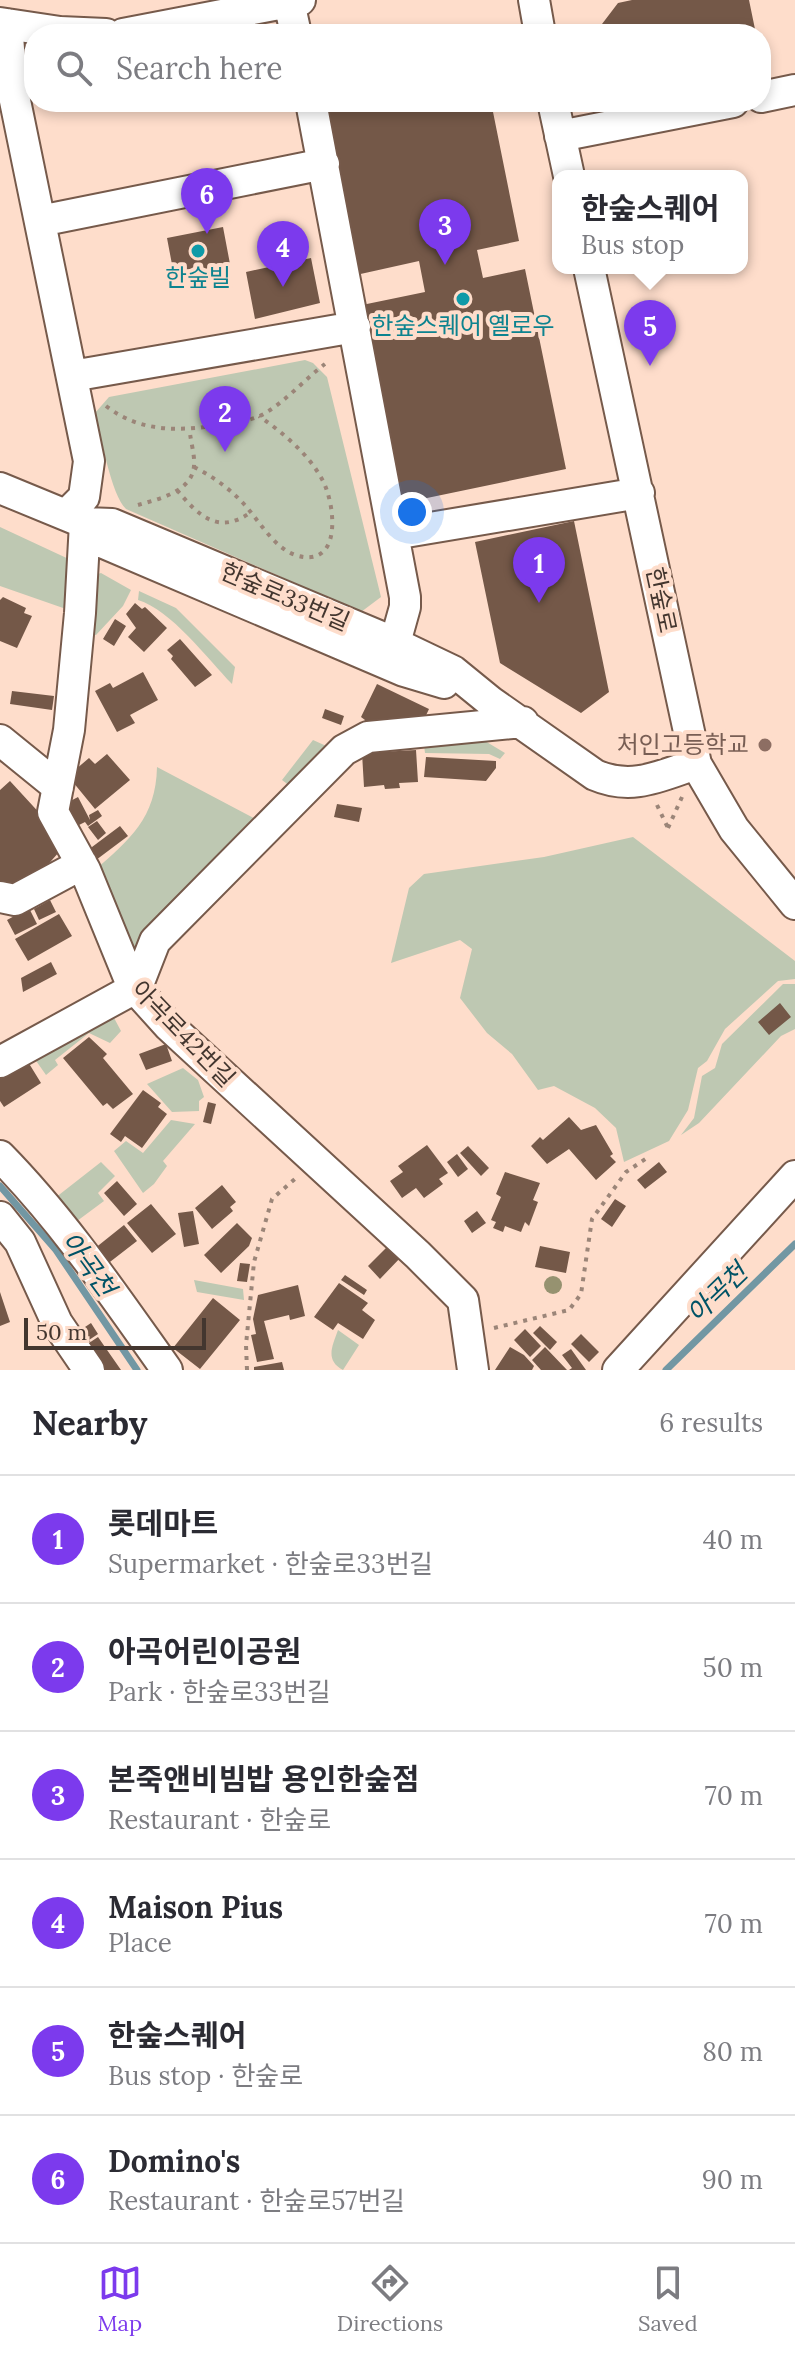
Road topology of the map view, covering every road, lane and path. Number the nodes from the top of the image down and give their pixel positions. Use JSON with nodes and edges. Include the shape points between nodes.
{"nodes":[{"id":1,"x":534,"y":0,"type":"edge"},
{"id":2,"x":294,"y":1,"type":"edge"},
{"id":3,"x":175,"y":24,"type":"edge"},
{"id":4,"x":295,"y":24,"type":"edge"},
{"id":5,"x":538,"y":24,"type":"edge"},
{"id":6,"x":2,"y":27,"type":"edge"},
{"id":7,"x":24,"y":29,"type":"edge"},
{"id":8,"x":0,"y":77,"type":"edge"},
{"id":9,"x":795,"y":90,"type":"edge"},
{"id":10,"x":771,"y":95,"type":"edge"},
{"id":11,"x":313,"y":112,"type":"edge"},
{"id":12,"x":555,"y":112,"type":"edge"},
{"id":13,"x":682,"y":112,"type":"edge"},
{"id":14,"x":560,"y":136,"type":"junction"},
{"id":15,"x":324,"y":164,"type":"junction"},
{"id":16,"x":568,"y":170,"type":"edge"},
{"id":17,"x":40,"y":221,"type":"junction"},
{"id":18,"x":590,"y":274,"type":"edge"},
{"id":19,"x":355,"y":327,"type":"junction"},
{"id":20,"x":325,"y":364,"type":"dead end"},
{"id":21,"x":72,"y":376,"type":"junction"},
{"id":22,"x":98,"y":399,"type":"dead end"},
{"id":23,"x":259,"y":416,"type":"junction"},
{"id":24,"x":190,"y":433,"type":"dead end"},
{"id":25,"x":194,"y":467,"type":"junction"},
{"id":26,"x":0,"y":488,"type":"edge"},
{"id":27,"x":177,"y":490,"type":"junction"},
{"id":28,"x":639,"y":493,"type":"junction"},
{"id":29,"x":132,"y":507,"type":"dead end"},
{"id":30,"x":251,"y":512,"type":"junction"},
{"id":31,"x":76,"y":519,"type":"junction"},
{"id":32,"x":394,"y":534,"type":"junction"},
{"id":33,"x":395,"y":643,"type":"junction"},
{"id":34,"x":477,"y":692,"type":"junction"},
{"id":35,"x":523,"y":722,"type":"junction"},
{"id":36,"x":0,"y":740,"type":"edge"},
{"id":37,"x":696,"y":764,"type":"junction"},
{"id":38,"x":58,"y":787,"type":"junction"},
{"id":39,"x":82,"y":864,"type":"junction"},
{"id":40,"x":0,"y":897,"type":"edge"},
{"id":41,"x":795,"y":904,"type":"edge"},
{"id":42,"x":134,"y":988,"type":"junction"},
{"id":43,"x":0,"y":1062,"type":"edge"},
{"id":44,"x":0,"y":1156,"type":"edge"},
{"id":45,"x":650,"y":1156,"type":"dead end"},
{"id":46,"x":314,"y":1161,"type":"junction"},
{"id":47,"x":795,"y":1176,"type":"edge"},
{"id":48,"x":0,"y":1217,"type":"edge"},
{"id":49,"x":468,"y":1335,"type":"junction"},
{"id":50,"x":89,"y":1370,"type":"edge"},
{"id":51,"x":167,"y":1370,"type":"edge"},
{"id":52,"x":247,"y":1370,"type":"edge"},
{"id":53,"x":473,"y":1370,"type":"edge"},
{"id":54,"x":618,"y":1370,"type":"edge"}],
"edges":[{"from":1,"to":5,"type":"street"},
{"from":2,"to":3,"type":"street"},
{"from":2,"to":4,"type":"street"},
{"from":6,"to":7,"type":"street"},
{"from":6,"to":17,"type":"street"},
{"from":8,"to":31,"type":"street","name":"아곡로42번길","via":[[66,411],[73,465],[67,490]]},
{"from":9,"to":10,"type":"street"},
{"from":11,"to":15,"type":"street"},
{"from":12,"to":14,"type":"street"},
{"from":13,"to":14,"type":"street"},
{"from":14,"to":16,"type":"street"},
{"from":15,"to":17,"type":"street"},
{"from":15,"to":19,"type":"street"},
{"from":17,"to":21,"type":"street"},
{"from":18,"to":28,"type":"street","name":"한숲로"},
{"from":19,"to":21,"type":"street"},
{"from":19,"to":32,"type":"street"},
{"from":20,"to":23,"type":"path"},
{"from":21,"to":31,"type":"street","via":[[89,472]]},
{"from":22,"to":23,"type":"path","via":[[128,419],[166,430]]},
{"from":23,"to":30,"type":"path","via":[[298,448],[323,482],[331,505],[331,542],[311,556],[291,553]]},
{"from":24,"to":25,"type":"path"},
{"from":25,"to":27,"type":"path"},
{"from":25,"to":30,"type":"path","via":[[223,484]]},
{"from":26,"to":31,"type":"street","name":"한숲로33번길"},
{"from":27,"to":29,"type":"path"},
{"from":27,"to":30,"type":"path","via":[[210,520],[228,522]]},
{"from":28,"to":32,"type":"street"},
{"from":28,"to":37,"type":"street","name":"한숲로"},
{"from":31,"to":33,"type":"street","name":"한숲로33번길","via":[[112,524]]},
{"from":31,"to":34,"type":"street","name":"한숲로33번길","via":[[104,543],[404,671]]},
{"from":31,"to":38,"type":"street","name":"아곡로42번길","via":[[80,613]]},
{"from":32,"to":33,"type":"street","via":[[405,607]]},
{"from":33,"to":34,"type":"street","name":"한숲로33번길","via":[[453,671]]},
{"from":34,"to":35,"type":"street","name":"한숲로33번길"},
{"from":35,"to":37,"type":"street","name":"한숲로33번길","via":[[595,775],[617,783]]},
{"from":35,"to":42,"type":"street","via":[[368,737],[344,750],[155,941]]},
{"from":36,"to":38,"type":"street"},
{"from":37,"to":41,"type":"street","name":"한숲로","via":[[734,829]]},
{"from":38,"to":39,"type":"street","name":"아곡로42번길","via":[[53,812]]},
{"from":39,"to":40,"type":"street","via":[[15,900]]},
{"from":39,"to":42,"type":"street","name":"아곡로42번길"},
{"from":42,"to":43,"type":"street"},
{"from":42,"to":46,"type":"street","name":"아곡로42번길"},
{"from":44,"to":51,"type":"street","via":[[98,1274]]},
{"from":45,"to":49,"type":"path","via":[[626,1172],[592,1219],[581,1294],[569,1310]]},
{"from":46,"to":49,"type":"street","name":"아곡로42번길","via":[[463,1300]]},
{"from":46,"to":52,"type":"path","via":[[272,1199],[254,1262]]},
{"from":47,"to":54,"type":"street"},
{"from":48,"to":50,"type":"street","via":[[20,1242],[57,1323]]},
{"from":49,"to":53,"type":"street","name":"아곡로42번길"}]}
